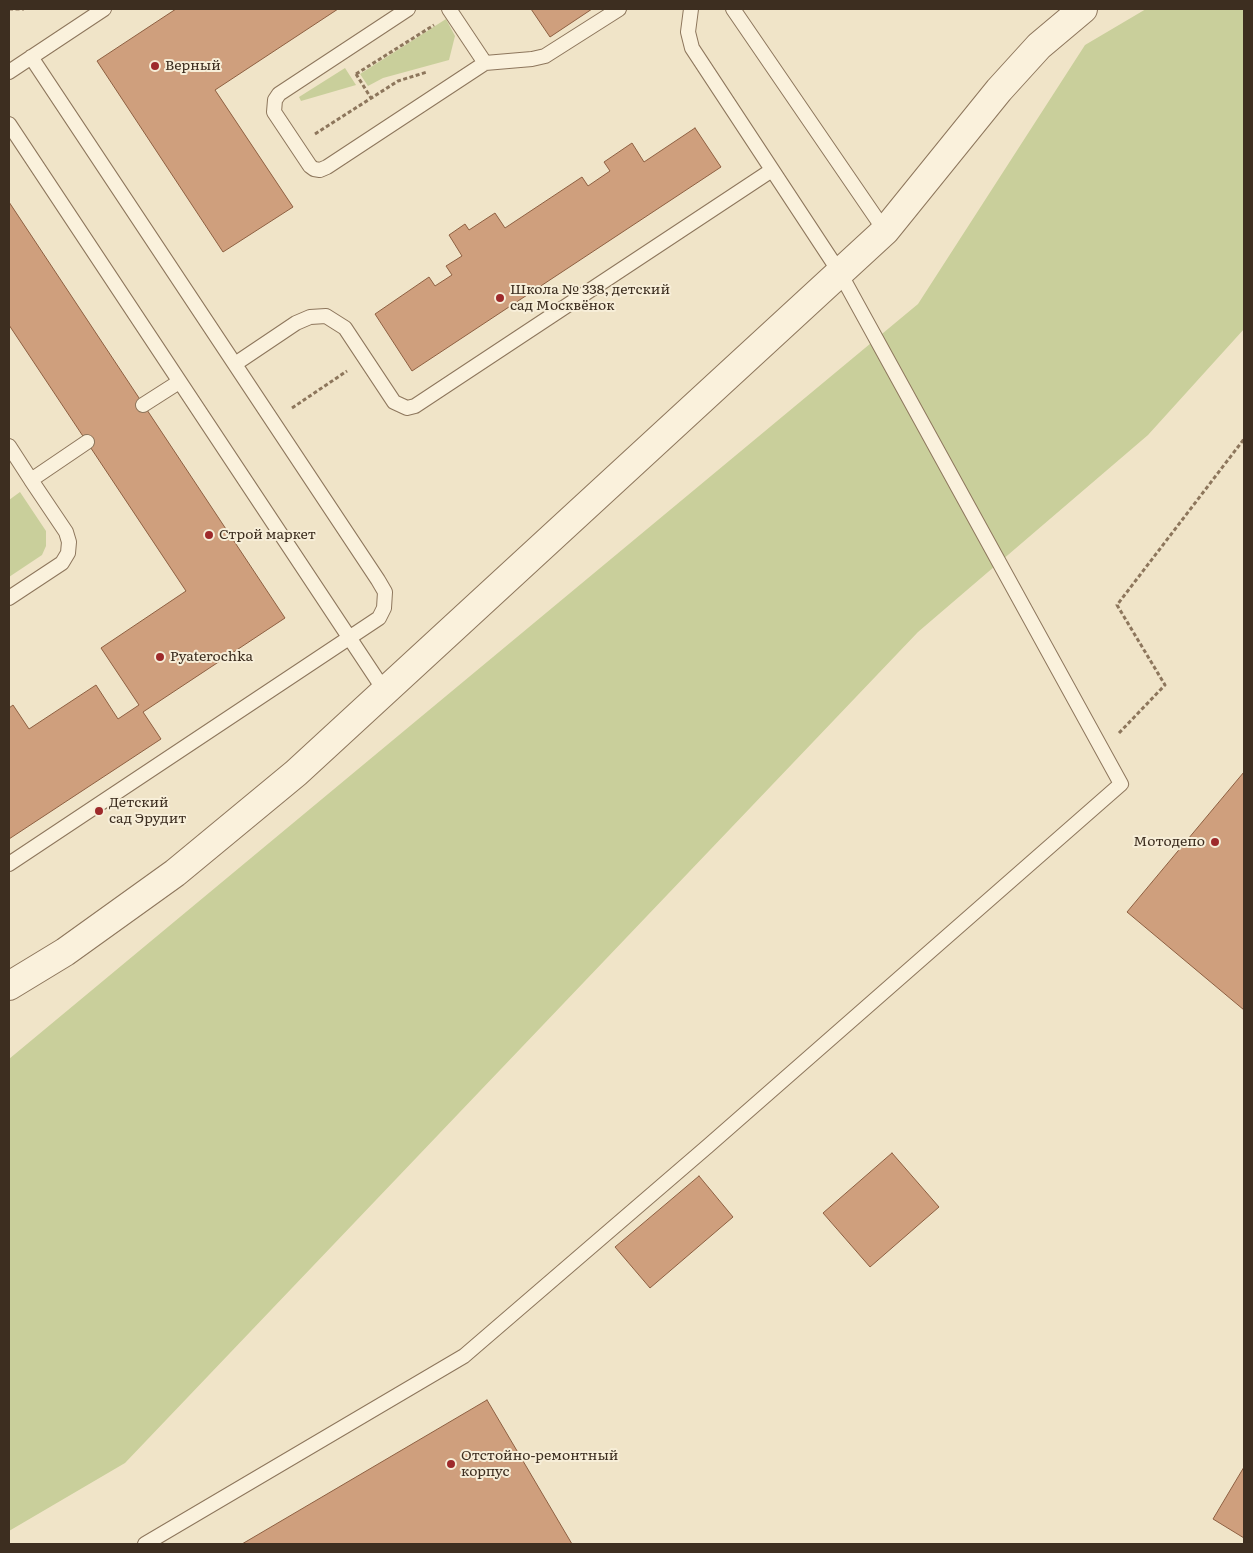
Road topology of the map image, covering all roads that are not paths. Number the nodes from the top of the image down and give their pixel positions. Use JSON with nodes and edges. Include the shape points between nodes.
{"nodes":[{"id":1,"x":104,"y":9,"type":"edge"},
{"id":2,"x":408,"y":9,"type":"edge"},
{"id":3,"x":619,"y":9,"type":"edge"},
{"id":4,"x":691,"y":9,"type":"edge"},
{"id":5,"x":733,"y":9,"type":"edge"},
{"id":6,"x":1083,"y":9,"type":"edge"},
{"id":7,"x":450,"y":11,"type":"edge"},
{"id":8,"x":31,"y":57,"type":"junction"},
{"id":9,"x":485,"y":63,"type":"junction"},
{"id":10,"x":9,"y":72,"type":"edge"},
{"id":11,"x":9,"y":124,"type":"edge"},
{"id":12,"x":772,"y":170,"type":"junction"},
{"id":13,"x":885,"y":231,"type":"junction"},
{"id":14,"x":840,"y":272,"type":"junction"},
{"id":15,"x":235,"y":364,"type":"junction"},
{"id":16,"x":179,"y":382,"type":"junction"},
{"id":17,"x":143,"y":405,"type":"dead end"},
{"id":18,"x":87,"y":442,"type":"dead end"},
{"id":19,"x":9,"y":446,"type":"edge"},
{"id":20,"x":31,"y":480,"type":"junction"},
{"id":21,"x":9,"y":598,"type":"edge"},
{"id":22,"x":350,"y":638,"type":"junction"},
{"id":23,"x":384,"y":690,"type":"junction"},
{"id":24,"x":9,"y":864,"type":"edge"},
{"id":25,"x":9,"y":986,"type":"edge"},
{"id":26,"x":145,"y":1544,"type":"edge"}],
"edges":[{"from":1,"to":8,"type":"lane"},
{"from":2,"to":9,"type":"lane","via":[[275,100],[274,112],[310,166],[320,170]]},
{"from":3,"to":9,"type":"lane","via":[[544,56]]},
{"from":4,"to":12,"type":"lane","via":[[688,32],[692,48]]},
{"from":5,"to":13,"type":"lane"},
{"from":6,"to":13,"type":"street","via":[[1040,46],[999,90]]},
{"from":7,"to":9,"type":"lane"},
{"from":8,"to":10,"type":"lane"},
{"from":8,"to":15,"type":"lane"},
{"from":11,"to":16,"type":"lane"},
{"from":12,"to":14,"type":"lane"},
{"from":12,"to":15,"type":"lane","via":[[415,406],[407,408],[394,402],[345,328],[326,316],[310,316]]},
{"from":13,"to":14,"type":"street"},
{"from":14,"to":23,"type":"street"},
{"from":14,"to":26,"type":"lane","via":[[1121,784],[464,1356]]},
{"from":15,"to":22,"type":"lane","via":[[385,592],[384,608],[379,618]]},
{"from":16,"to":17,"type":"lane"},
{"from":16,"to":22,"type":"lane"},
{"from":18,"to":20,"type":"lane"},
{"from":19,"to":20,"type":"lane"},
{"from":20,"to":21,"type":"lane","via":[[66,532],[68,553],[62,563]]},
{"from":22,"to":23,"type":"lane"},
{"from":22,"to":24,"type":"lane"},
{"from":23,"to":25,"type":"street","via":[[296,773],[175,873],[65,952]]}]}
